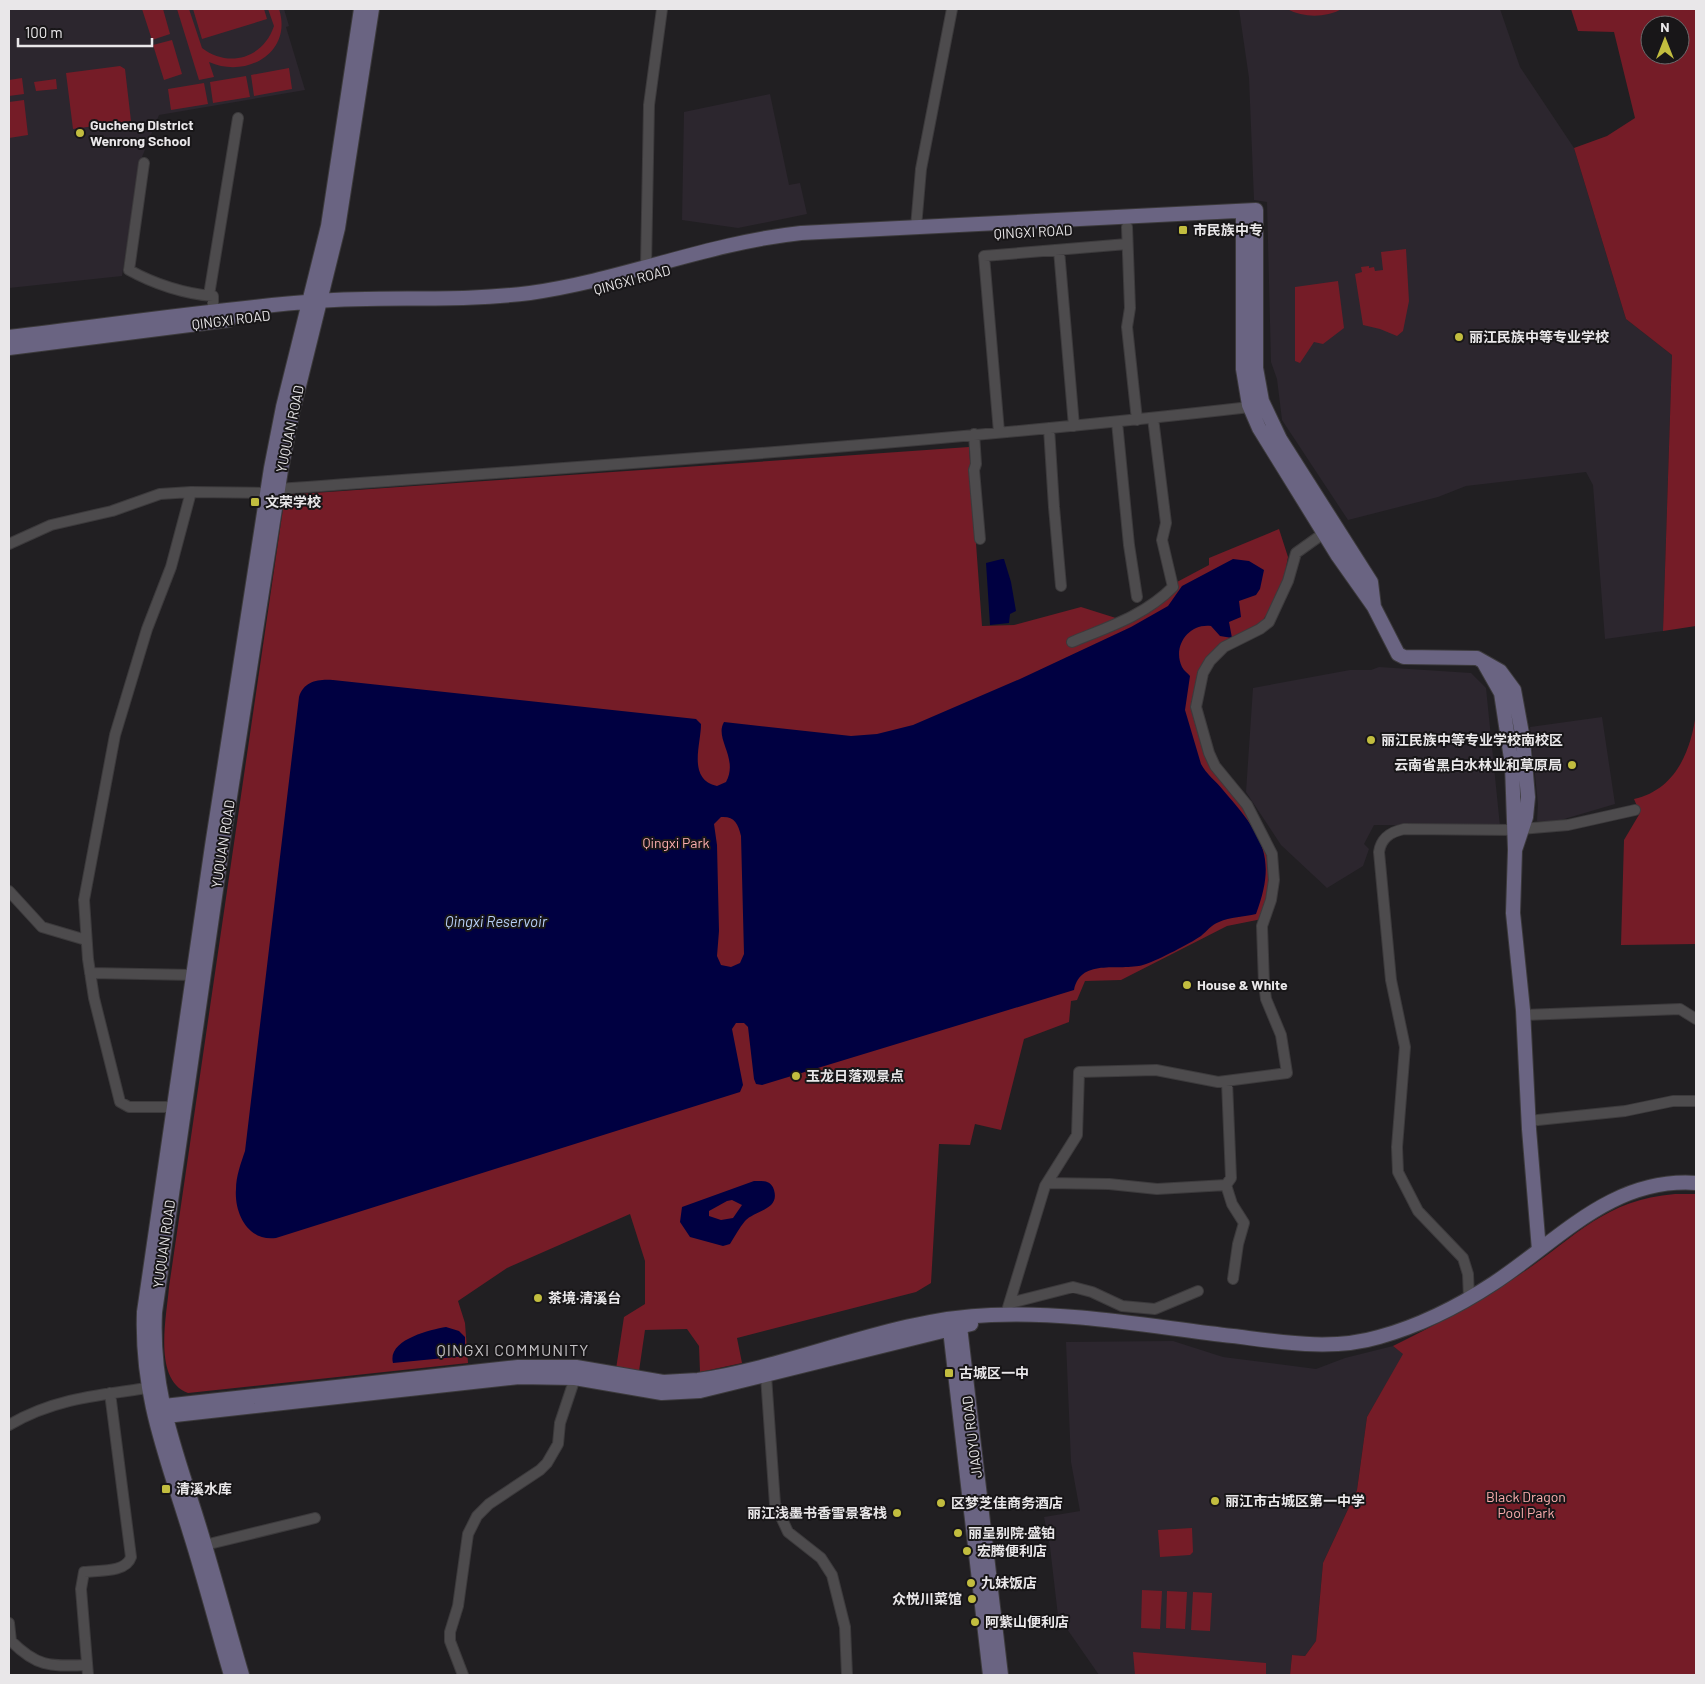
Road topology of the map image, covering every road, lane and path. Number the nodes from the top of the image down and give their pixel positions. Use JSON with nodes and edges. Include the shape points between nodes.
{"nodes":[{"id":1,"x":361,"y":9,"type":"edge"},
{"id":2,"x":372,"y":9,"type":"edge"},
{"id":3,"x":662,"y":9,"type":"edge"},
{"id":4,"x":952,"y":9,"type":"edge"},
{"id":5,"x":238,"y":118,"type":"dead end"},
{"id":6,"x":144,"y":163,"type":"dead end"},
{"id":7,"x":1250,"y":215,"type":"junction"},
{"id":8,"x":1127,"y":227,"type":"junction"},
{"id":9,"x":916,"y":228,"type":"junction"},
{"id":10,"x":1127,"y":244,"type":"junction"},
{"id":11,"x":1059,"y":250,"type":"junction"},
{"id":12,"x":646,"y":267,"type":"junction"},
{"id":13,"x":209,"y":295,"type":"junction"},
{"id":14,"x":315,"y":306,"type":"junction"},
{"id":15,"x":213,"y":312,"type":"junction"},
{"id":16,"x":9,"y":338,"type":"edge"},
{"id":17,"x":9,"y":348,"type":"edge"},
{"id":18,"x":1250,"y":407,"type":"junction"},
{"id":19,"x":1153,"y":418,"type":"junction"},
{"id":20,"x":1136,"y":420,"type":"junction"},
{"id":21,"x":1118,"y":422,"type":"junction"},
{"id":22,"x":1074,"y":426,"type":"junction"},
{"id":23,"x":1050,"y":428,"type":"junction"},
{"id":24,"x":999,"y":432,"type":"junction"},
{"id":25,"x":974,"y":434,"type":"junction"},
{"id":26,"x":272,"y":491,"type":"junction"},
{"id":27,"x":191,"y":492,"type":"junction"},
{"id":28,"x":1324,"y":533,"type":"junction"},
{"id":29,"x":980,"y":539,"type":"dead end"},
{"id":30,"x":9,"y":544,"type":"edge"},
{"id":31,"x":1062,"y":586,"type":"dead end"},
{"id":32,"x":1137,"y":597,"type":"dead end"},
{"id":33,"x":1374,"y":607,"type":"junction"},
{"id":34,"x":1072,"y":642,"type":"dead end"},
{"id":35,"x":1635,"y":810,"type":"dead end"},
{"id":36,"x":1519,"y":829,"type":"junction"},
{"id":37,"x":9,"y":892,"type":"edge"},
{"id":38,"x":86,"y":940,"type":"junction"},
{"id":39,"x":90,"y":973,"type":"junction"},
{"id":40,"x":193,"y":975,"type":"junction"},
{"id":41,"x":1523,"y":1015,"type":"junction"},
{"id":42,"x":1696,"y":1019,"type":"edge"},
{"id":43,"x":1228,"y":1082,"type":"junction"},
{"id":44,"x":1696,"y":1101,"type":"edge"},
{"id":45,"x":174,"y":1106,"type":"junction"},
{"id":46,"x":1528,"y":1121,"type":"junction"},
{"id":47,"x":1047,"y":1182,"type":"junction"},
{"id":48,"x":1696,"y":1183,"type":"edge"},
{"id":49,"x":1226,"y":1185,"type":"junction"},
{"id":50,"x":1539,"y":1250,"type":"junction"},
{"id":51,"x":1234,"y":1280,"type":"dead end"},
{"id":52,"x":1198,"y":1291,"type":"dead end"},
{"id":53,"x":1470,"y":1298,"type":"junction"},
{"id":54,"x":1135,"y":1308,"type":"junction"},
{"id":55,"x":1008,"y":1309,"type":"junction"},
{"id":56,"x":1024,"y":1315,"type":"junction"},
{"id":57,"x":954,"y":1323,"type":"junction"},
{"id":58,"x":1132,"y":1324,"type":"junction"},
{"id":59,"x":766,"y":1376,"type":"junction"},
{"id":60,"x":575,"y":1378,"type":"junction"},
{"id":61,"x":148,"y":1388,"type":"junction"},
{"id":62,"x":110,"y":1393,"type":"junction"},
{"id":63,"x":158,"y":1412,"type":"junction"},
{"id":64,"x":9,"y":1425,"type":"edge"},
{"id":65,"x":315,"y":1518,"type":"dead end"},
{"id":66,"x":205,"y":1545,"type":"junction"},
{"id":67,"x":9,"y":1622,"type":"edge"},
{"id":68,"x":87,"y":1670,"type":"edge"},
{"id":69,"x":230,"y":1675,"type":"edge"},
{"id":70,"x":242,"y":1675,"type":"edge"},
{"id":71,"x":463,"y":1675,"type":"edge"},
{"id":72,"x":847,"y":1675,"type":"edge"},
{"id":73,"x":990,"y":1675,"type":"edge"},
{"id":74,"x":1000,"y":1675,"type":"edge"}],
"edges":[{"from":1,"to":14,"type":"street","name":"YUQUAN ROAD"},
{"from":2,"to":14,"type":"street","name":"YUQUAN ROAD","via":[[346,188]]},
{"from":3,"to":12,"type":"street","via":[[648,121]]},
{"from":4,"to":9,"type":"street","via":[[921,169]]},
{"from":5,"to":13,"type":"street"},
{"from":6,"to":13,"type":"street","via":[[129,270],[147,280],[198,295]]},
{"from":7,"to":8,"type":"street","name":"QINGXI ROAD"},
{"from":7,"to":9,"type":"street","name":"QINGXI ROAD"},
{"from":7,"to":18,"type":"street","via":[[1243,369]]},
{"from":7,"to":33,"type":"street","via":[[1256,368],[1262,401],[1280,439],[1371,582]]},
{"from":8,"to":10,"type":"street"},
{"from":8,"to":14,"type":"street","name":"QINGXI ROAD","via":[[802,242],[740,251],[595,290],[530,302],[483,306]]},
{"from":9,"to":12,"type":"street","name":"QINGXI ROAD","via":[[776,235],[728,244]]},
{"from":10,"to":11,"type":"street"},
{"from":10,"to":20,"type":"street","via":[[1130,308],[1127,327]]},
{"from":11,"to":22,"type":"street"},
{"from":11,"to":24,"type":"street","via":[[984,256]]},
{"from":12,"to":14,"type":"street","name":"QINGXI ROAD","via":[[569,286],[509,295]]},
{"from":13,"to":15,"type":"street","via":[[213,296]]},
{"from":14,"to":15,"type":"street","name":"QINGXI ROAD"},
{"from":14,"to":17,"type":"street","name":"QINGXI ROAD"},
{"from":14,"to":26,"type":"street","name":"YUQUAN ROAD","via":[[283,407]]},
{"from":15,"to":16,"type":"street","name":"QINGXI ROAD"},
{"from":18,"to":19,"type":"street"},
{"from":18,"to":28,"type":"street","via":[[1269,446]]},
{"from":19,"to":20,"type":"street"},
{"from":19,"to":34,"type":"street","via":[[1166,522],[1162,540],[1173,587],[1138,615]]},
{"from":20,"to":21,"type":"street"},
{"from":21,"to":22,"type":"street"},
{"from":21,"to":32,"type":"street"},
{"from":22,"to":23,"type":"street"},
{"from":23,"to":24,"type":"street"},
{"from":23,"to":31,"type":"street"},
{"from":24,"to":25,"type":"street"},
{"from":25,"to":26,"type":"street"},
{"from":25,"to":29,"type":"street"},
{"from":26,"to":27,"type":"street"},
{"from":26,"to":40,"type":"street","name":"YUQUAN ROAD"},
{"from":26,"to":63,"type":"street","name":"YUQUAN ROAD","via":[[157,1288],[154,1354]]},
{"from":27,"to":30,"type":"street","via":[[160,494],[112,511],[51,525]]},
{"from":27,"to":38,"type":"street","via":[[171,567],[147,629],[115,735],[87,873],[84,900]]},
{"from":28,"to":33,"type":"street"},
{"from":28,"to":43,"type":"street","via":[[1296,553],[1288,581],[1269,622],[1224,647],[1210,661],[1203,674],[1197,702],[1196,712],[1211,758],[1257,821],[1269,846],[1275,871],[1271,900],[1262,926],[1264,984],[1266,999],[1281,1035],[1287,1073]]},
{"from":33,"to":36,"type":"street","via":[[1394,649],[1401,656],[1482,660],[1500,670],[1514,690],[1523,739],[1528,797]]},
{"from":35,"to":36,"type":"street","via":[[1568,825]]},
{"from":36,"to":41,"type":"street","via":[[1513,913]]},
{"from":36,"to":53,"type":"street","via":[[1404,829],[1388,835],[1379,852],[1390,980],[1406,1048],[1396,1147],[1398,1172],[1418,1211],[1463,1258]]},
{"from":37,"to":38,"type":"street","via":[[42,927]]},
{"from":38,"to":39,"type":"street"},
{"from":39,"to":40,"type":"street"},
{"from":39,"to":45,"type":"street","via":[[120,1102],[129,1107]]},
{"from":40,"to":45,"type":"street","name":"YUQUAN ROAD"},
{"from":41,"to":42,"type":"street","via":[[1680,1009]]},
{"from":41,"to":46,"type":"street"},
{"from":43,"to":47,"type":"street","via":[[1156,1070],[1079,1072],[1079,1129],[1076,1140]]},
{"from":43,"to":49,"type":"street","via":[[1231,1178]]},
{"from":44,"to":46,"type":"street","via":[[1673,1101],[1626,1111]]},
{"from":45,"to":61,"type":"street","name":"YUQUAN ROAD","via":[[147,1287],[143,1354]]},
{"from":46,"to":50,"type":"street"},
{"from":47,"to":49,"type":"street","via":[[1157,1189]]},
{"from":47,"to":55,"type":"street"},
{"from":48,"to":50,"type":"street","via":[[1653,1186],[1615,1198],[1590,1212]]},
{"from":49,"to":51,"type":"street","via":[[1232,1204],[1244,1223]]},
{"from":50,"to":53,"type":"street"},
{"from":52,"to":54,"type":"street","via":[[1162,1308]]},
{"from":53,"to":58,"type":"street","via":[[1378,1338],[1342,1343],[1287,1343]]},
{"from":54,"to":55,"type":"street","via":[[1073,1287]]},
{"from":54,"to":58,"type":"street"},
{"from":55,"to":56,"type":"street"},
{"from":55,"to":57,"type":"street"},
{"from":56,"to":57,"type":"street"},
{"from":56,"to":58,"type":"street"},
{"from":57,"to":59,"type":"street"},
{"from":57,"to":63,"type":"street","via":[[698,1380],[663,1382],[576,1367],[518,1367]]},
{"from":57,"to":73,"type":"street","name":"JIAOYU ROAD"},
{"from":57,"to":74,"type":"street","name":"JIAOYU ROAD"},
{"from":59,"to":60,"type":"street","via":[[715,1389],[675,1393]]},
{"from":59,"to":72,"type":"street","via":[[775,1504],[788,1532],[821,1558],[832,1575],[845,1628]]},
{"from":60,"to":63,"type":"street","via":[[529,1377]]},
{"from":60,"to":71,"type":"street","via":[[560,1423],[558,1444],[547,1462],[489,1504],[477,1516],[468,1534],[458,1606],[450,1632]]},
{"from":61,"to":62,"type":"street"},
{"from":61,"to":63,"type":"street","name":"YUQUAN ROAD"},
{"from":62,"to":64,"type":"street","via":[[34,1410]]},
{"from":62,"to":68,"type":"street","via":[[131,1557],[129,1563],[122,1567],[84,1572],[82,1575]]},
{"from":63,"to":66,"type":"street","name":"YUQUAN ROAD"},
{"from":63,"to":69,"type":"street","name":"YUQUAN ROAD"},
{"from":65,"to":66,"type":"street"},
{"from":66,"to":70,"type":"street","name":"YUQUAN ROAD"},
{"from":67,"to":68,"type":"street","via":[[11,1641],[37,1660],[51,1666]]}]}
